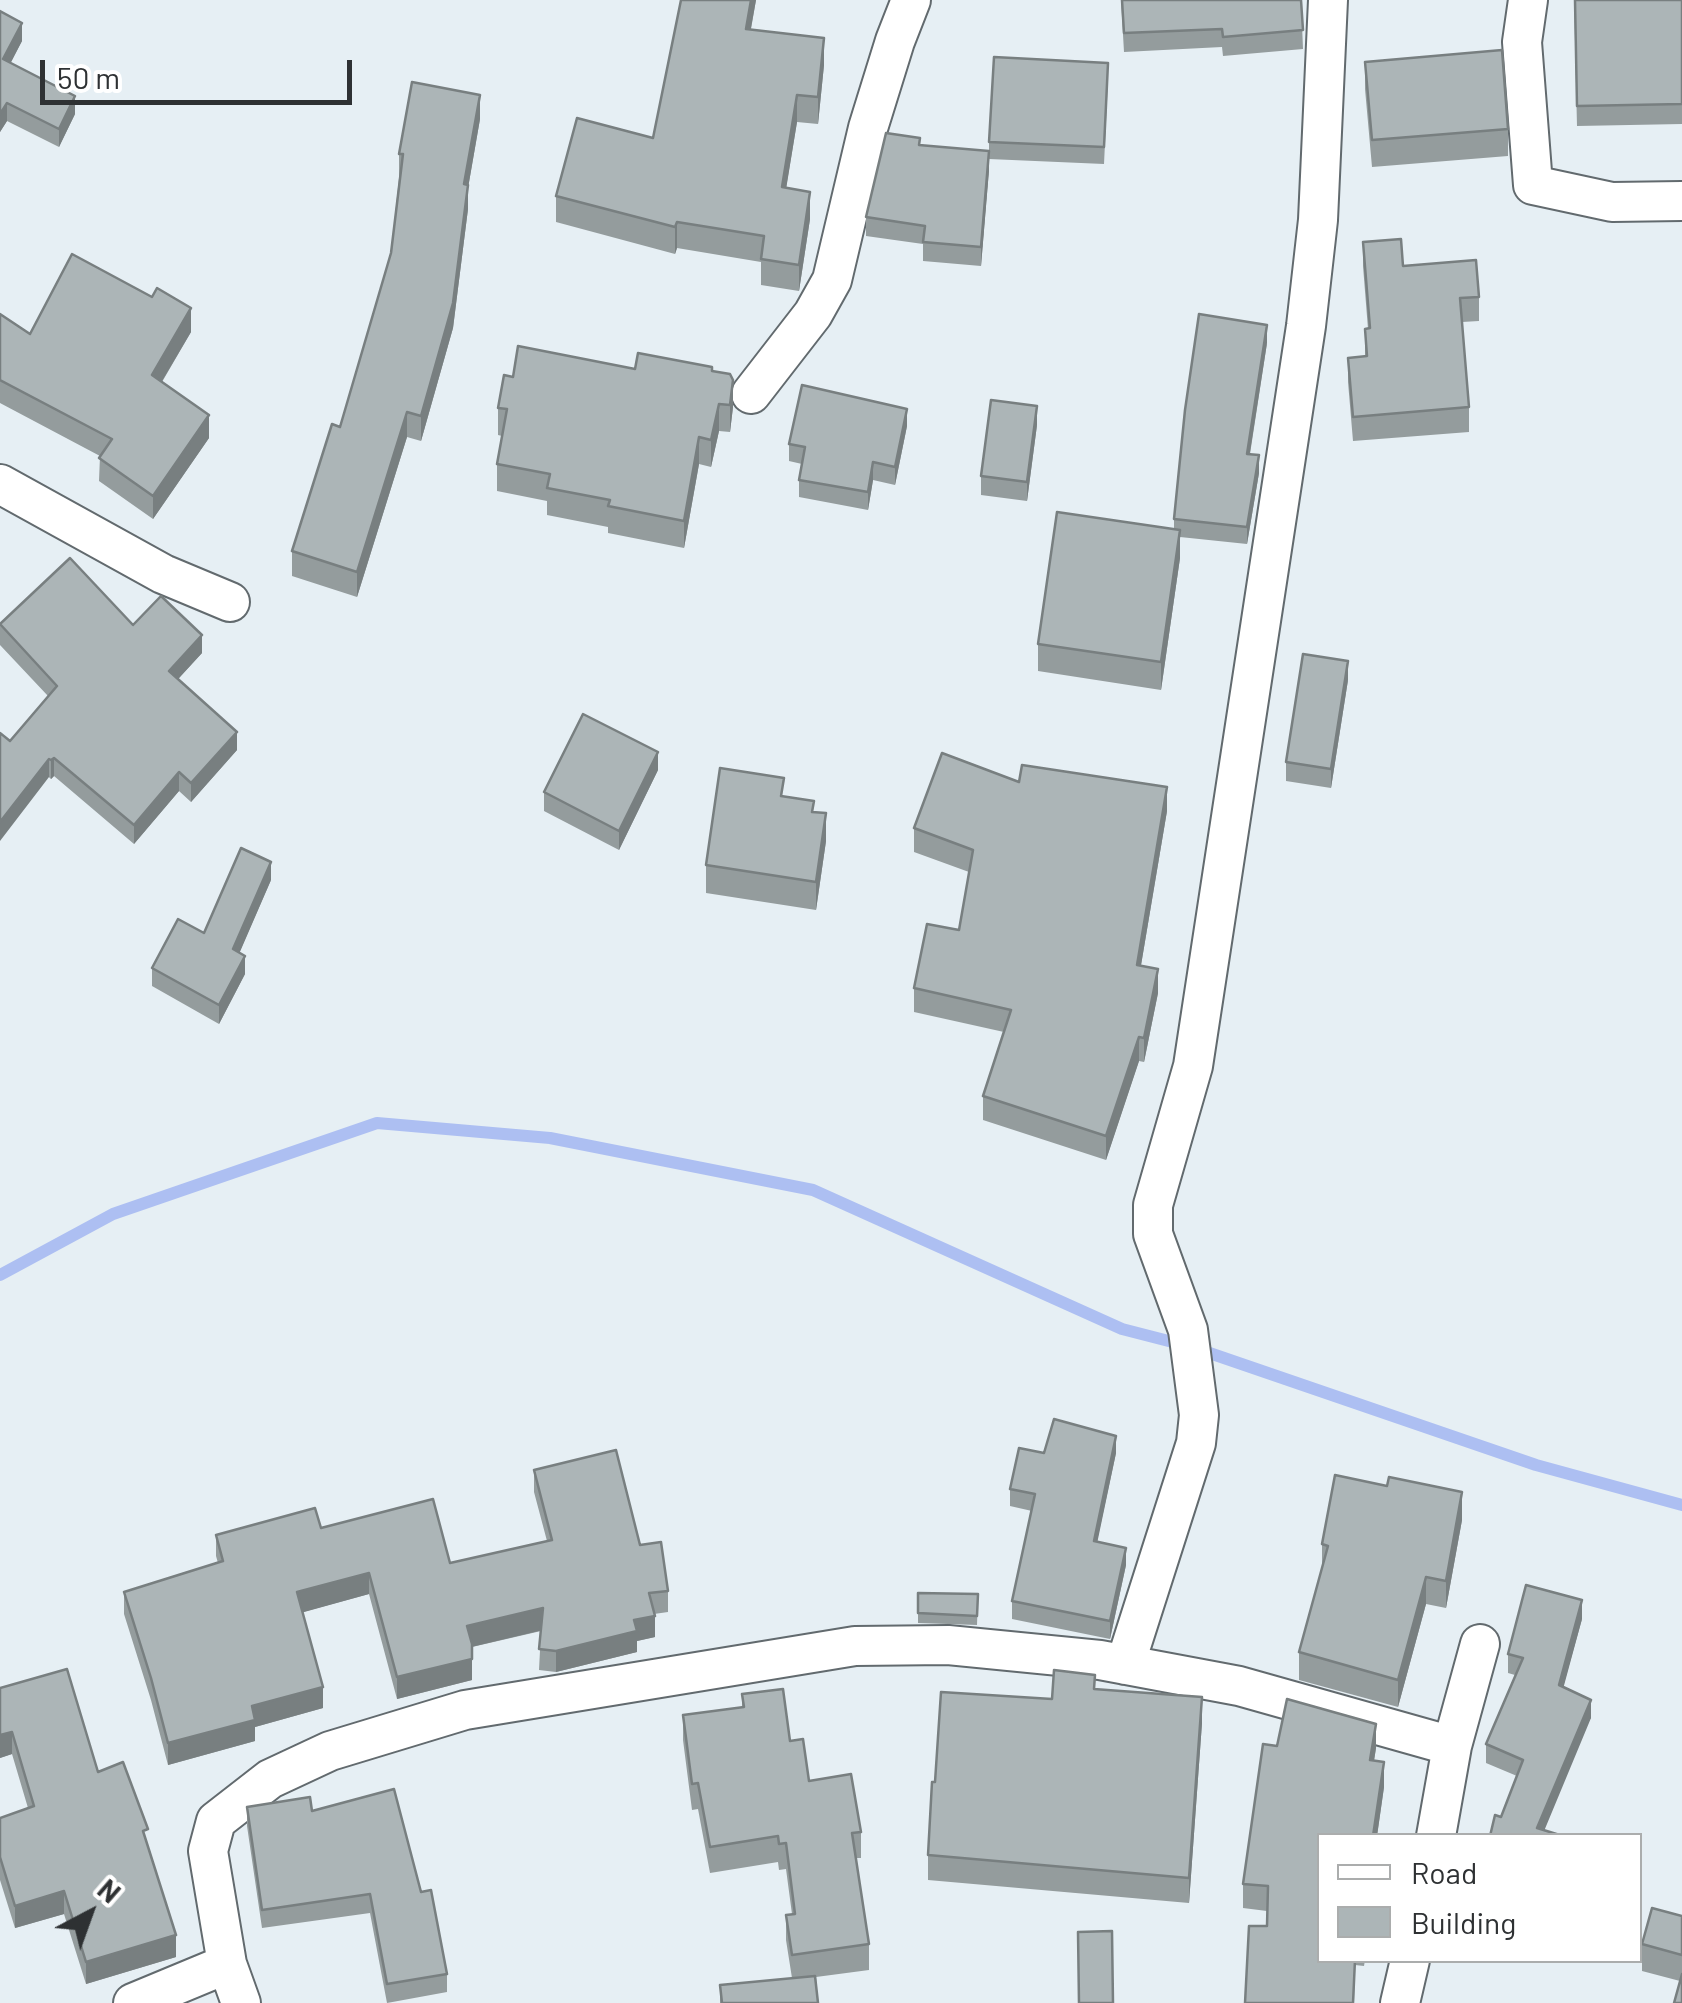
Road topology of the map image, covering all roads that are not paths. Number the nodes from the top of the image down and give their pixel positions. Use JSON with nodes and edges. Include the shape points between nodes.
{"nodes":[{"id":1,"x":911,"y":0,"type":"edge"},
{"id":2,"x":1328,"y":0,"type":"edge"},
{"id":3,"x":1528,"y":0,"type":"edge"},
{"id":4,"x":1682,"y":201,"type":"edge"},
{"id":5,"x":751,"y":394,"type":"dead end"},
{"id":6,"x":0,"y":484,"type":"edge"},
{"id":7,"x":230,"y":602,"type":"dead end"},
{"id":8,"x":1480,"y":1644,"type":"dead end"},
{"id":9,"x":1125,"y":1664,"type":"junction"},
{"id":10,"x":1452,"y":1746,"type":"junction"},
{"id":11,"x":1437,"y":1833,"type":"edge"},
{"id":12,"x":1409,"y":1963,"type":"edge"},
{"id":13,"x":227,"y":1964,"type":"junction"},
{"id":14,"x":133,"y":2003,"type":"edge"},
{"id":15,"x":240,"y":2003,"type":"edge"},
{"id":16,"x":1400,"y":2003,"type":"edge"}],
"edges":[{"from":1,"to":5,"type":"street","via":[[868,128],[832,280]]},
{"from":2,"to":9,"type":"street","via":[[1306,326],[1198,1040],[1153,1205],[1154,1234],[1188,1330],[1196,1443]]},
{"from":3,"to":4,"type":"street","via":[[1522,42],[1533,185],[1612,202]]},
{"from":6,"to":7,"type":"street","via":[[163,574]]},
{"from":8,"to":10,"type":"street"},
{"from":9,"to":10,"type":"street","via":[[1239,1686]]},
{"from":9,"to":13,"type":"street","via":[[948,1646],[855,1646],[466,1710],[330,1751],[270,1779],[216,1821],[208,1851]]},
{"from":10,"to":11,"type":"street"},
{"from":12,"to":16,"type":"street"},
{"from":13,"to":14,"type":"street"},
{"from":13,"to":15,"type":"street"}]}
